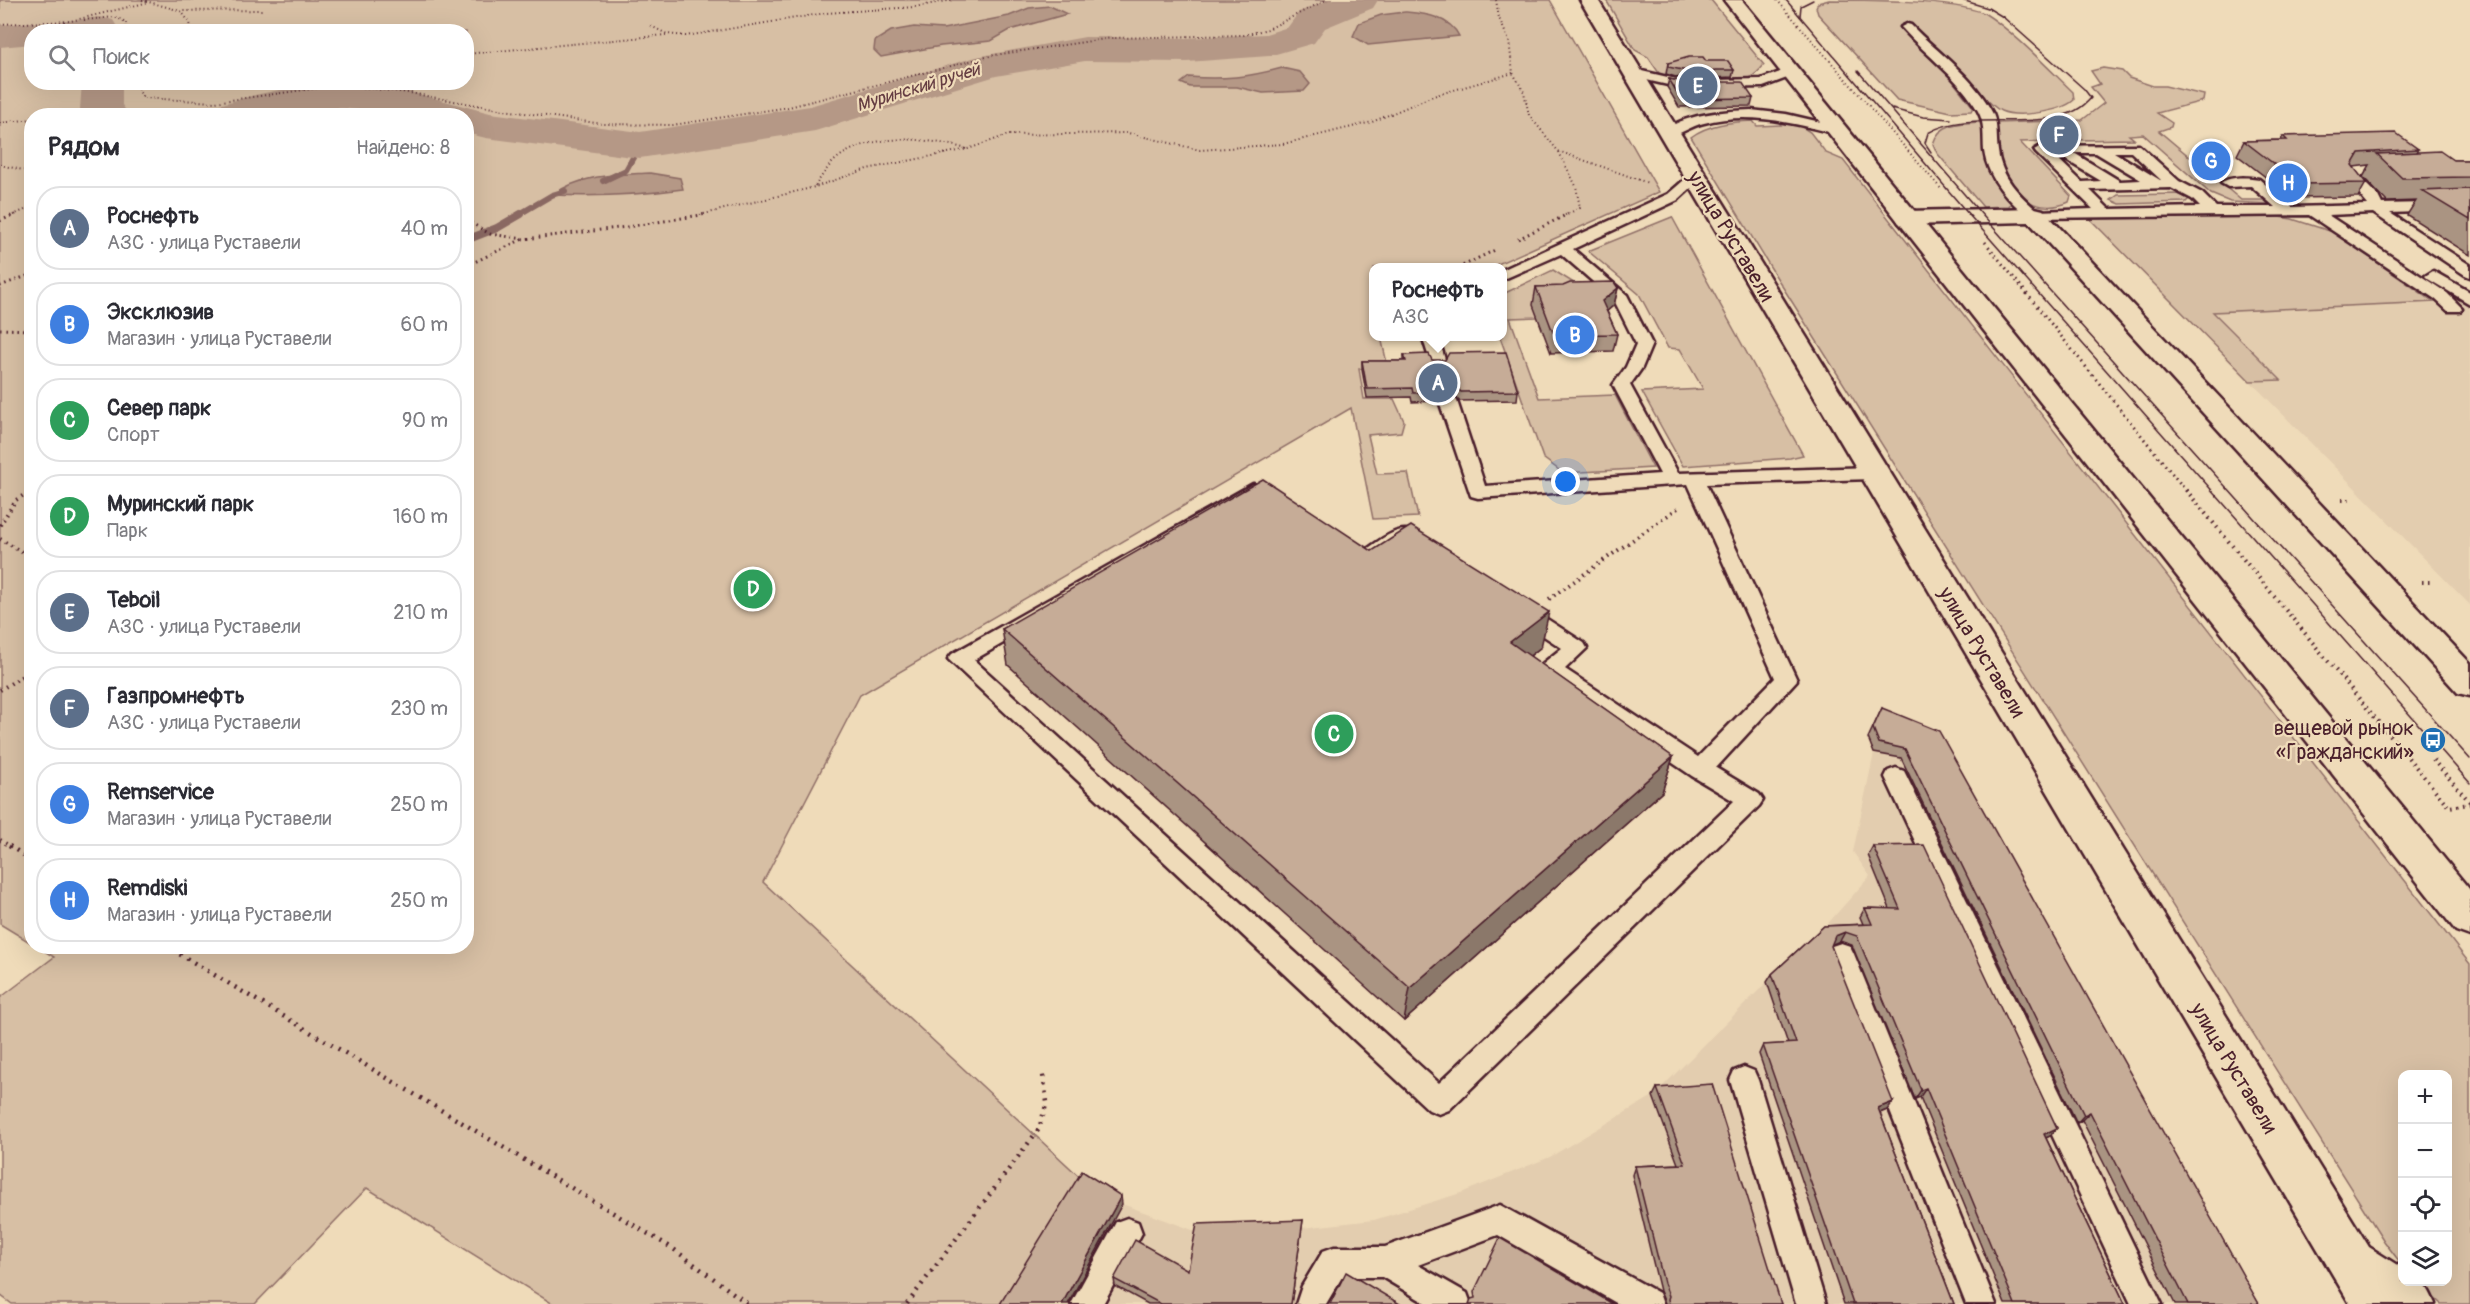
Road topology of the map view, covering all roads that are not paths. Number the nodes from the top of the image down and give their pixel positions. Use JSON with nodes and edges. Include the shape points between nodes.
{"nodes":[{"id":1,"x":1589,"y":0,"type":"edge"},
{"id":2,"x":1733,"y":0,"type":"edge"},
{"id":3,"x":1907,"y":27,"type":"dead end"},
{"id":4,"x":1791,"y":72,"type":"junction"},
{"id":5,"x":1633,"y":73,"type":"junction"},
{"id":6,"x":1713,"y":84,"type":"edge"},
{"id":7,"x":1677,"y":86,"type":"edge"},
{"id":8,"x":1688,"y":107,"type":"edge"},
{"id":9,"x":1699,"y":120,"type":"junction"},
{"id":10,"x":1837,"y":130,"type":"junction"},
{"id":11,"x":1669,"y":133,"type":"junction"},
{"id":12,"x":2079,"y":149,"type":"junction"},
{"id":13,"x":2099,"y":149,"type":"junction"},
{"id":14,"x":2058,"y":150,"type":"junction"},
{"id":15,"x":2413,"y":169,"type":"edge"},
{"id":16,"x":1696,"y":177,"type":"junction"},
{"id":17,"x":2228,"y":183,"type":"dead end"},
{"id":18,"x":2138,"y":184,"type":"junction"},
{"id":19,"x":2157,"y":184,"type":"junction"},
{"id":20,"x":2174,"y":184,"type":"junction"},
{"id":21,"x":2117,"y":185,"type":"junction"},
{"id":22,"x":2078,"y":186,"type":"junction"},
{"id":23,"x":2470,"y":206,"type":"edge"},
{"id":24,"x":2377,"y":209,"type":"junction"},
{"id":25,"x":2332,"y":210,"type":"junction"},
{"id":26,"x":2212,"y":211,"type":"junction"},
{"id":27,"x":2312,"y":211,"type":"junction"},
{"id":28,"x":2104,"y":212,"type":"junction"},
{"id":29,"x":2290,"y":212,"type":"junction"},
{"id":30,"x":2035,"y":215,"type":"junction"},
{"id":31,"x":1907,"y":218,"type":"junction"},
{"id":32,"x":1562,"y":247,"type":"junction"},
{"id":33,"x":2470,"y":272,"type":"edge"},
{"id":34,"x":1507,"y":274,"type":"edge"},
{"id":35,"x":2470,"y":299,"type":"edge"},
{"id":36,"x":2454,"y":308,"type":"dead end"},
{"id":37,"x":1431,"y":341,"type":"edge"},
{"id":38,"x":1438,"y":363,"type":"edge"},
{"id":39,"x":1448,"y":401,"type":"dead end"},
{"id":40,"x":1873,"y":473,"type":"junction"},
{"id":41,"x":1694,"y":478,"type":"junction"},
{"id":42,"x":1672,"y":480,"type":"junction"},
{"id":43,"x":2470,"y":684,"type":"edge"},
{"id":44,"x":1700,"y":770,"type":"junction"},
{"id":45,"x":1896,"y":777,"type":"dead end"},
{"id":46,"x":2470,"y":919,"type":"edge"},
{"id":47,"x":1841,"y":954,"type":"dead end"},
{"id":48,"x":1744,"y":1080,"type":"dead end"},
{"id":49,"x":1127,"y":1233,"type":"dead end"},
{"id":50,"x":2348,"y":1257,"type":"junction"},
{"id":51,"x":1385,"y":1262,"type":"junction"},
{"id":52,"x":1086,"y":1304,"type":"edge"},
{"id":53,"x":1311,"y":1304,"type":"edge"},
{"id":54,"x":1456,"y":1304,"type":"edge"},
{"id":55,"x":1648,"y":1304,"type":"edge"},
{"id":56,"x":1811,"y":1304,"type":"edge"},
{"id":57,"x":1981,"y":1304,"type":"edge"},
{"id":58,"x":2147,"y":1304,"type":"edge"},
{"id":59,"x":2377,"y":1304,"type":"edge"},
{"id":60,"x":2411,"y":1304,"type":"edge"}],
"edges":[{"from":1,"to":5,"type":"main road","name":"улица Руставели"},
{"from":2,"to":4,"type":"main road"},
{"from":3,"to":30,"type":"lane","via":[[1948,65],[1983,108],[1989,119],[1992,157],[2001,183]]},
{"from":4,"to":6,"type":"lane","via":[[1763,83]]},
{"from":4,"to":10,"type":"main road"},
{"from":5,"to":7,"type":"lane"},
{"from":5,"to":11,"type":"main road","name":"улица Руставели"},
{"from":8,"to":9,"type":"lane"},
{"from":9,"to":10,"type":"lane","via":[[1757,110]]},
{"from":9,"to":11,"type":"lane"},
{"from":10,"to":31,"type":"main road"},
{"from":11,"to":16,"type":"main road","name":"улица Руставели"},
{"from":12,"to":13,"type":"lane"},
{"from":12,"to":14,"type":"lane"},
{"from":12,"to":18,"type":"lane"},
{"from":13,"to":19,"type":"lane"},
{"from":13,"to":20,"type":"lane","via":[[2134,148]]},
{"from":14,"to":21,"type":"lane"},
{"from":14,"to":22,"type":"lane","via":[[2041,150]]},
{"from":15,"to":24,"type":"lane","via":[[2358,171],[2353,179],[2373,199]]},
{"from":16,"to":32,"type":"lane","via":[[1673,197]]},
{"from":16,"to":40,"type":"main road","name":"улица Руставели"},
{"from":17,"to":29,"type":"lane","via":[[2254,182]]},
{"from":18,"to":19,"type":"lane"},
{"from":18,"to":21,"type":"lane"},
{"from":19,"to":20,"type":"lane"},
{"from":20,"to":26,"type":"lane","via":[[2197,196]]},
{"from":21,"to":22,"type":"lane"},
{"from":22,"to":28,"type":"lane"},
{"from":23,"to":24,"type":"lane"},
{"from":24,"to":25,"type":"lane"},
{"from":24,"to":33,"type":"lane"},
{"from":25,"to":27,"type":"lane"},
{"from":25,"to":35,"type":"lane"},
{"from":26,"to":28,"type":"lane"},
{"from":26,"to":29,"type":"lane"},
{"from":27,"to":29,"type":"lane"},
{"from":27,"to":36,"type":"lane"},
{"from":28,"to":30,"type":"lane"},
{"from":30,"to":31,"type":"main road"},
{"from":30,"to":43,"type":"main road"},
{"from":31,"to":46,"type":"main road"},
{"from":32,"to":34,"type":"lane"},
{"from":32,"to":42,"type":"lane","via":[[1620,298],[1644,344],[1634,369],[1621,386]]},
{"from":37,"to":38,"type":"lane"},
{"from":39,"to":42,"type":"lane","via":[[1478,492]]},
{"from":40,"to":41,"type":"lane"},
{"from":40,"to":50,"type":"main road","name":"улица Руставели"},
{"from":41,"to":42,"type":"lane"},
{"from":41,"to":44,"type":"lane","via":[[1786,680]]},
{"from":44,"to":44,"type":"lane","via":[[1550,669],[1577,648],[1404,535],[1364,560],[1253,490],[959,659],[1439,1101],[1751,800]]},
{"from":45,"to":58,"type":"lane"},
{"from":47,"to":57,"type":"lane"},
{"from":48,"to":56,"type":"lane"},
{"from":49,"to":52,"type":"lane"},
{"from":50,"to":59,"type":"main road","name":"улица Руставели"},
{"from":50,"to":60,"type":"main road"},
{"from":51,"to":53,"type":"lane","via":[[1334,1262]]},
{"from":51,"to":54,"type":"lane"},
{"from":51,"to":55,"type":"lane","via":[[1500,1220]]}]}
